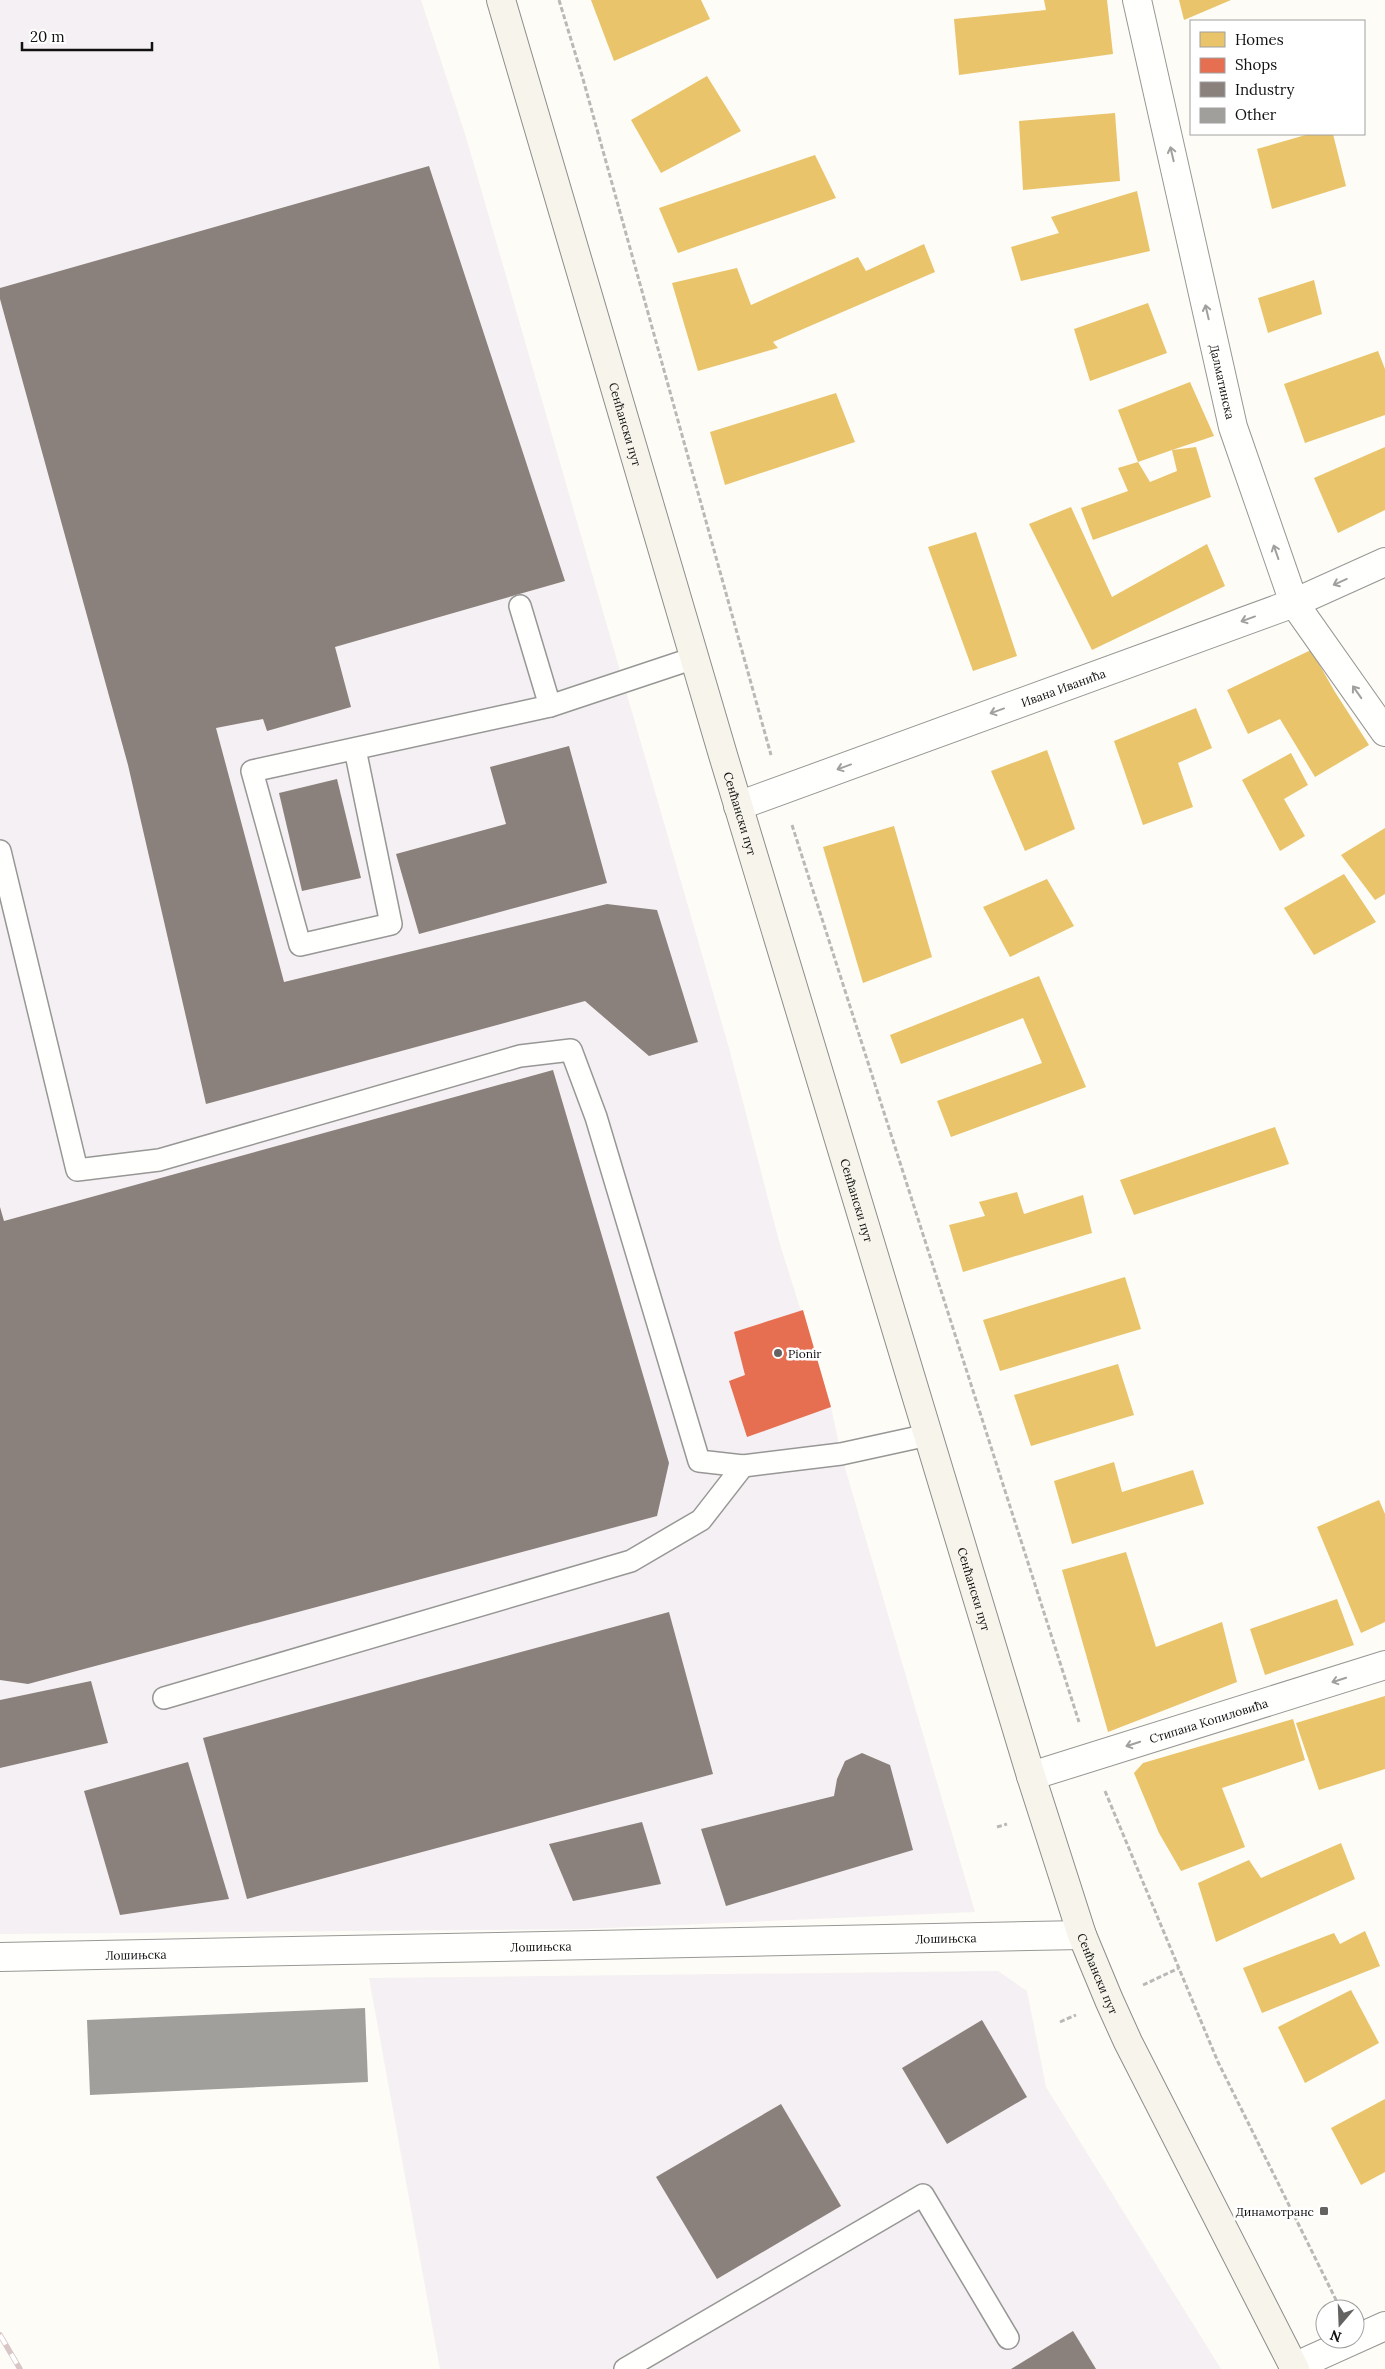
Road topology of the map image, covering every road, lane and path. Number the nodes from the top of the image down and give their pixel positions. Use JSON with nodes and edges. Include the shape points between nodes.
{"nodes":[{"id":1,"x":501,"y":0,"type":"edge"},
{"id":2,"x":560,"y":0,"type":"edge"},
{"id":3,"x":1137,"y":0,"type":"edge"},
{"id":4,"x":1385,"y":562,"type":"edge"},
{"id":5,"x":1294,"y":602,"type":"junction"},
{"id":6,"x":520,"y":606,"type":"dead end"},
{"id":7,"x":694,"y":658,"type":"junction"},
{"id":8,"x":550,"y":706,"type":"junction"},
{"id":9,"x":1385,"y":732,"type":"edge"},
{"id":10,"x":355,"y":749,"type":"junction"},
{"id":11,"x":781,"y":790,"type":"junction"},
{"id":12,"x":738,"y":806,"type":"junction"},
{"id":13,"x":0,"y":852,"type":"edge"},
{"id":14,"x":928,"y":1435,"type":"junction"},
{"id":15,"x":743,"y":1466,"type":"junction"},
{"id":16,"x":1385,"y":1665,"type":"edge"},
{"id":17,"x":164,"y":1698,"type":"dead end"},
{"id":18,"x":1091,"y":1758,"type":"junction"},
{"id":19,"x":1031,"y":1776,"type":"junction"},
{"id":20,"x":1082,"y":1935,"type":"junction"},
{"id":21,"x":0,"y":1958,"type":"edge"},
{"id":22,"x":1335,"y":2299,"type":"edge"},
{"id":23,"x":1385,"y":2326,"type":"edge"},
{"id":24,"x":1008,"y":2338,"type":"dead end"},
{"id":25,"x":1294,"y":2368,"type":"edge"},
{"id":26,"x":625,"y":2369,"type":"edge"}],
"edges":[{"from":1,"to":7,"type":"main road","name":"Сенћански пут"},
{"from":2,"to":11,"type":"path"},
{"from":5,"to":3,"type":"street","name":"Далматинска","one_way":true,"via":[[1233,427]]},
{"from":4,"to":5,"type":"street","name":"Ивана Иванића","one_way":true},
{"from":9,"to":5,"type":"street","name":"Далматинска","one_way":true},
{"from":5,"to":11,"type":"street","name":"Ивана Иванића","one_way":true},
{"from":6,"to":8,"type":"lane"},
{"from":7,"to":8,"type":"lane"},
{"from":7,"to":12,"type":"main road","name":"Сенћански пут"},
{"from":8,"to":10,"type":"lane"},
{"from":10,"to":10,"type":"lane","via":[[252,771],[300,945],[391,924]]},
{"from":11,"to":12,"type":"street","name":"Ивана Иванића"},
{"from":11,"to":18,"type":"path"},
{"from":12,"to":14,"type":"main road","name":"Сенћански пут"},
{"from":13,"to":15,"type":"lane","via":[[77,1170],[159,1160],[520,1056],[571,1050],[596,1117],[699,1461]]},
{"from":14,"to":15,"type":"lane","via":[[841,1454]]},
{"from":14,"to":19,"type":"main road","name":"Сенћански пут"},
{"from":15,"to":17,"type":"lane","via":[[701,1520],[631,1561]]},
{"from":16,"to":18,"type":"street","name":"Стипана Копиловића","one_way":true},
{"from":18,"to":19,"type":"street","name":"Стипана Копиловића"},
{"from":18,"to":22,"type":"path","via":[[1218,2062]]},
{"from":19,"to":20,"type":"main road","name":"Сенћански пут"},
{"from":20,"to":21,"type":"street","name":"Лошињска"},
{"from":20,"to":25,"type":"main road","name":"Сенћански пут","via":[[1128,2042]]},
{"from":23,"to":25,"type":"street"},
{"from":24,"to":26,"type":"lane","via":[[923,2194]]}]}
